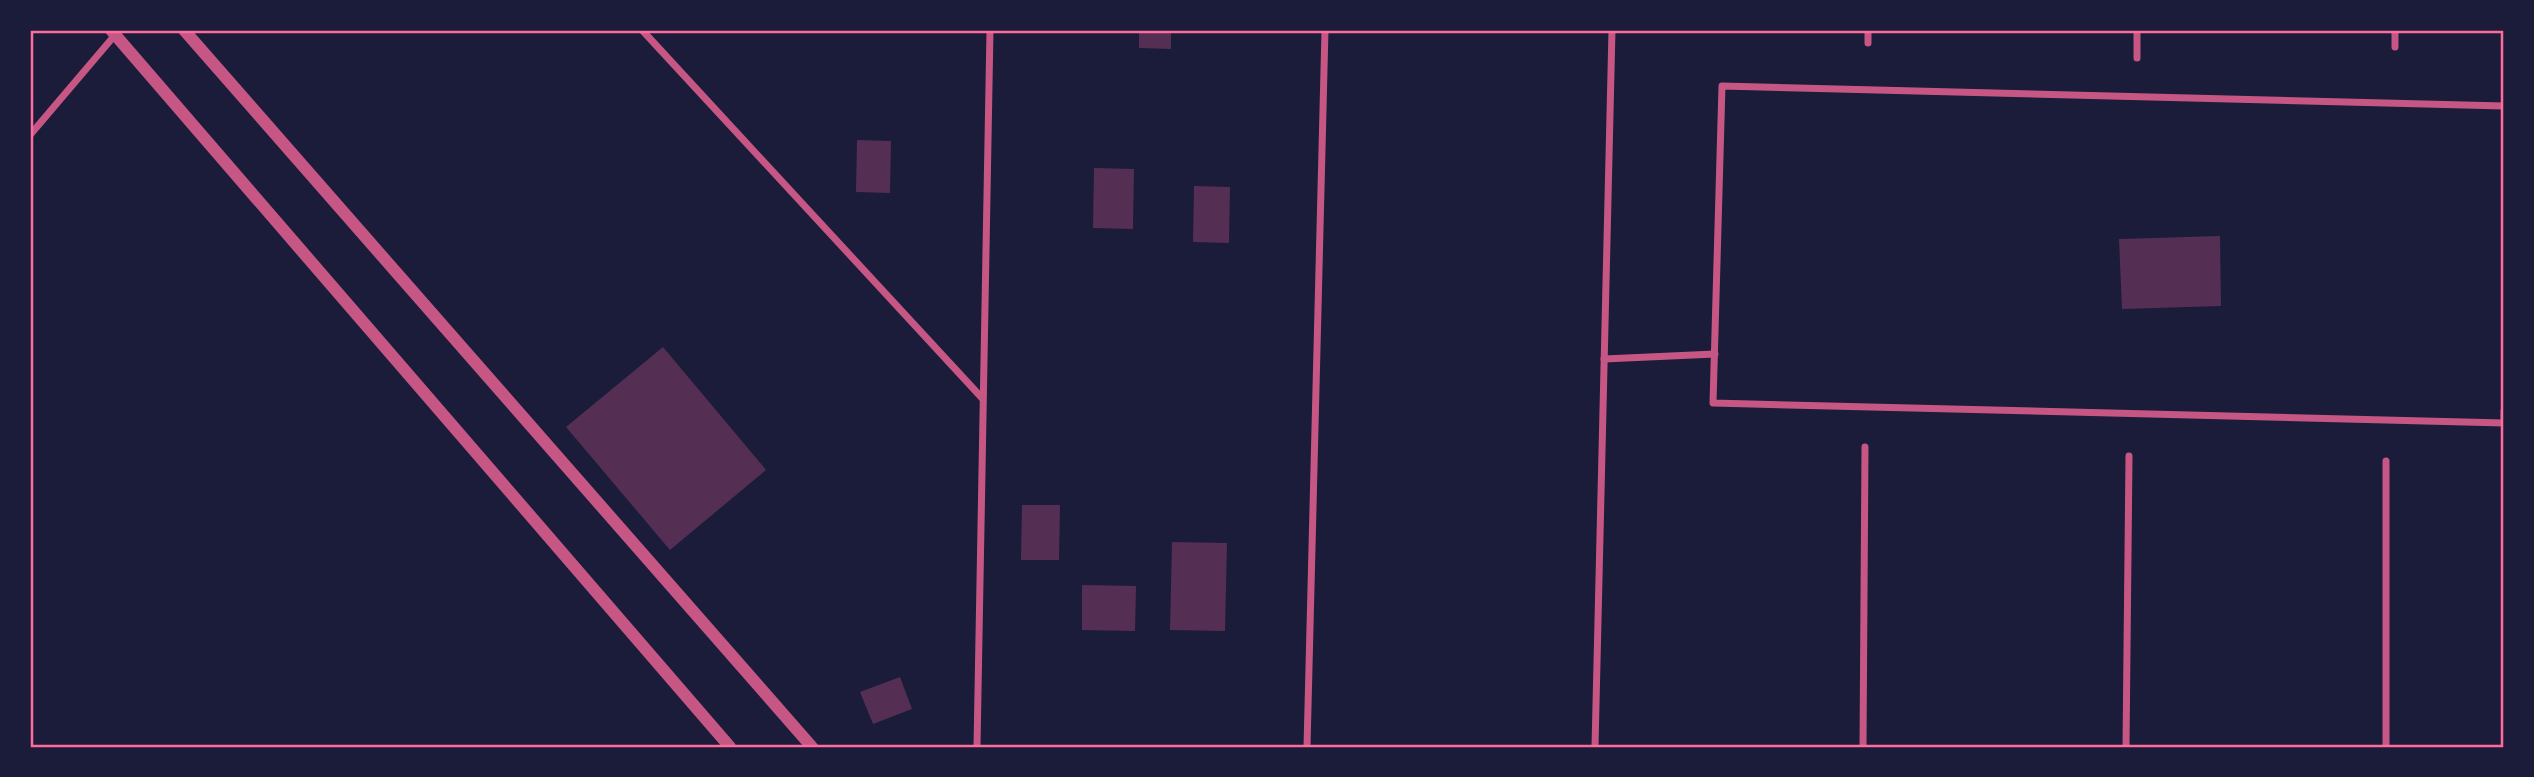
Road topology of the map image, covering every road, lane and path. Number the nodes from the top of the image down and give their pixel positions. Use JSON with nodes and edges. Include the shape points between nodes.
{"nodes":[{"id":1,"x":184,"y":30,"type":"edge"},
{"id":2,"x":642,"y":30,"type":"edge"},
{"id":3,"x":990,"y":30,"type":"edge"},
{"id":4,"x":1325,"y":30,"type":"edge"},
{"id":5,"x":1612,"y":30,"type":"edge"},
{"id":6,"x":1868,"y":30,"type":"edge"},
{"id":7,"x":2137,"y":30,"type":"edge"},
{"id":8,"x":2395,"y":30,"type":"edge"},
{"id":9,"x":113,"y":32,"type":"edge"},
{"id":10,"x":1868,"y":43,"type":"dead end"},
{"id":11,"x":2395,"y":47,"type":"dead end"},
{"id":12,"x":2137,"y":58,"type":"dead end"},
{"id":13,"x":2504,"y":106,"type":"edge"},
{"id":14,"x":30,"y":135,"type":"edge"},
{"id":15,"x":1715,"y":354,"type":"junction"},
{"id":16,"x":1604,"y":359,"type":"junction"},
{"id":17,"x":982,"y":399,"type":"junction"},
{"id":18,"x":2504,"y":411,"type":"edge"},
{"id":19,"x":1865,"y":447,"type":"dead end"},
{"id":20,"x":2129,"y":456,"type":"dead end"},
{"id":21,"x":2386,"y":461,"type":"dead end"},
{"id":22,"x":730,"y":747,"type":"edge"},
{"id":23,"x":812,"y":747,"type":"edge"},
{"id":24,"x":977,"y":747,"type":"edge"},
{"id":25,"x":1307,"y":747,"type":"edge"},
{"id":26,"x":1595,"y":747,"type":"edge"},
{"id":27,"x":1863,"y":747,"type":"edge"},
{"id":28,"x":2126,"y":747,"type":"edge"},
{"id":29,"x":2386,"y":747,"type":"edge"}],
"edges":[{"from":1,"to":23,"type":"street"},
{"from":2,"to":17,"type":"street"},
{"from":3,"to":17,"type":"street"},
{"from":4,"to":25,"type":"street"},
{"from":5,"to":16,"type":"street"},
{"from":6,"to":10,"type":"street"},
{"from":7,"to":12,"type":"street"},
{"from":8,"to":11,"type":"street"},
{"from":9,"to":14,"type":"street"},
{"from":9,"to":22,"type":"street"},
{"from":13,"to":15,"type":"street","via":[[1722,86]]},
{"from":15,"to":16,"type":"street"},
{"from":15,"to":18,"type":"street","via":[[1713,403],[2504,423]]},
{"from":16,"to":26,"type":"street"},
{"from":17,"to":24,"type":"street"},
{"from":19,"to":27,"type":"street"},
{"from":20,"to":28,"type":"street"},
{"from":21,"to":29,"type":"street"}]}
